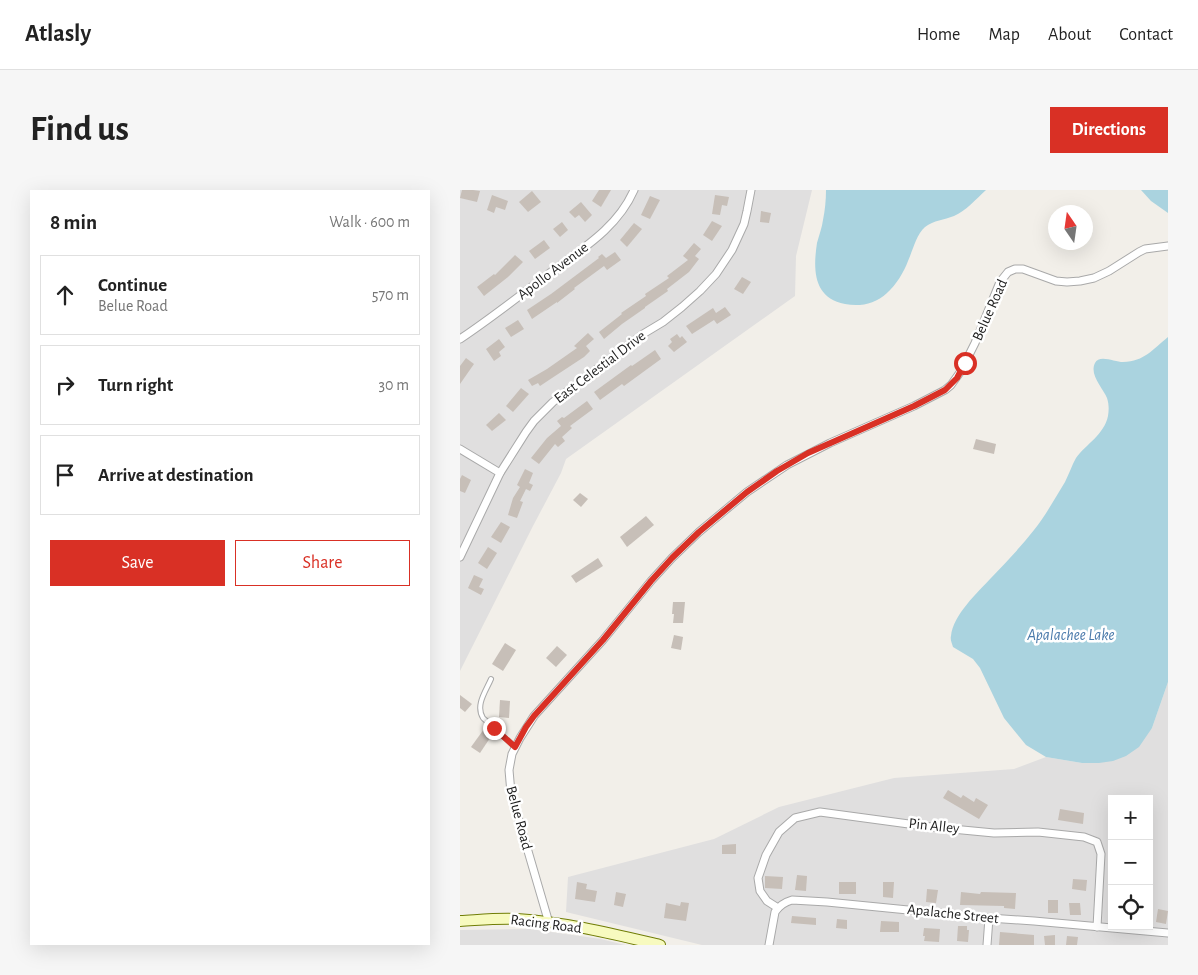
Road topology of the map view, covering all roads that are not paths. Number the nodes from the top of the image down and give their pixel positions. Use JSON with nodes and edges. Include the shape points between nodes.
{"nodes":[{"id":1,"x":634,"y":190,"type":"edge"},
{"id":2,"x":751,"y":190,"type":"edge"},
{"id":3,"x":1168,"y":246,"type":"edge"},
{"id":4,"x":460,"y":339,"type":"edge"},
{"id":5,"x":460,"y":448,"type":"edge"},
{"id":6,"x":500,"y":473,"type":"junction"},
{"id":7,"x":460,"y":557,"type":"edge"},
{"id":8,"x":491,"y":679,"type":"dead end"},
{"id":9,"x":515,"y":747,"type":"junction"},
{"id":10,"x":778,"y":908,"type":"junction"},
{"id":11,"x":989,"y":918,"type":"junction"},
{"id":12,"x":460,"y":921,"type":"edge"},
{"id":13,"x":549,"y":923,"type":"junction"},
{"id":14,"x":1097,"y":927,"type":"junction"},
{"id":15,"x":1168,"y":933,"type":"edge"},
{"id":16,"x":660,"y":945,"type":"edge"},
{"id":17,"x":768,"y":945,"type":"edge"},
{"id":18,"x":987,"y":945,"type":"edge"}],
"edges":[{"from":1,"to":4,"type":"street","name":"Apollo Avenue","via":[[620,214],[600,235]]},
{"from":2,"to":6,"type":"street","name":"East Celestial Drive","via":[[748,212],[738,237],[716,274],[682,307],[543,411]]},
{"from":3,"to":9,"type":"street","name":"Belue Road","via":[[1138,252],[1109,271],[1080,281],[1056,281],[1023,269],[1008,272],[1000,282],[961,371],[945,390],[787,465],[706,526],[651,581],[534,716]]},
{"from":5,"to":6,"type":"street"},
{"from":6,"to":7,"type":"street","name":"East Celestial Drive"},
{"from":8,"to":9,"type":"lane","via":[[479,709],[483,718]]},
{"from":9,"to":13,"type":"street","name":"Belue Road","via":[[510,762],[510,786]]},
{"from":10,"to":11,"type":"street","name":"Apalache Street","via":[[792,900]]},
{"from":10,"to":14,"type":"street","name":"Pin Alley","via":[[760,891],[758,878],[766,854],[779,832],[795,818],[820,812],[994,833],[1038,832],[1084,837],[1098,842],[1101,854]]},
{"from":10,"to":17,"type":"street"},
{"from":11,"to":14,"type":"street","name":"Apalache Street"},
{"from":11,"to":18,"type":"street"},
{"from":12,"to":13,"type":"street","name":"Racing Road","via":[[517,919]]},
{"from":13,"to":16,"type":"street","name":"Racing Road"},
{"from":14,"to":15,"type":"street","name":"Apalache Street"}]}
